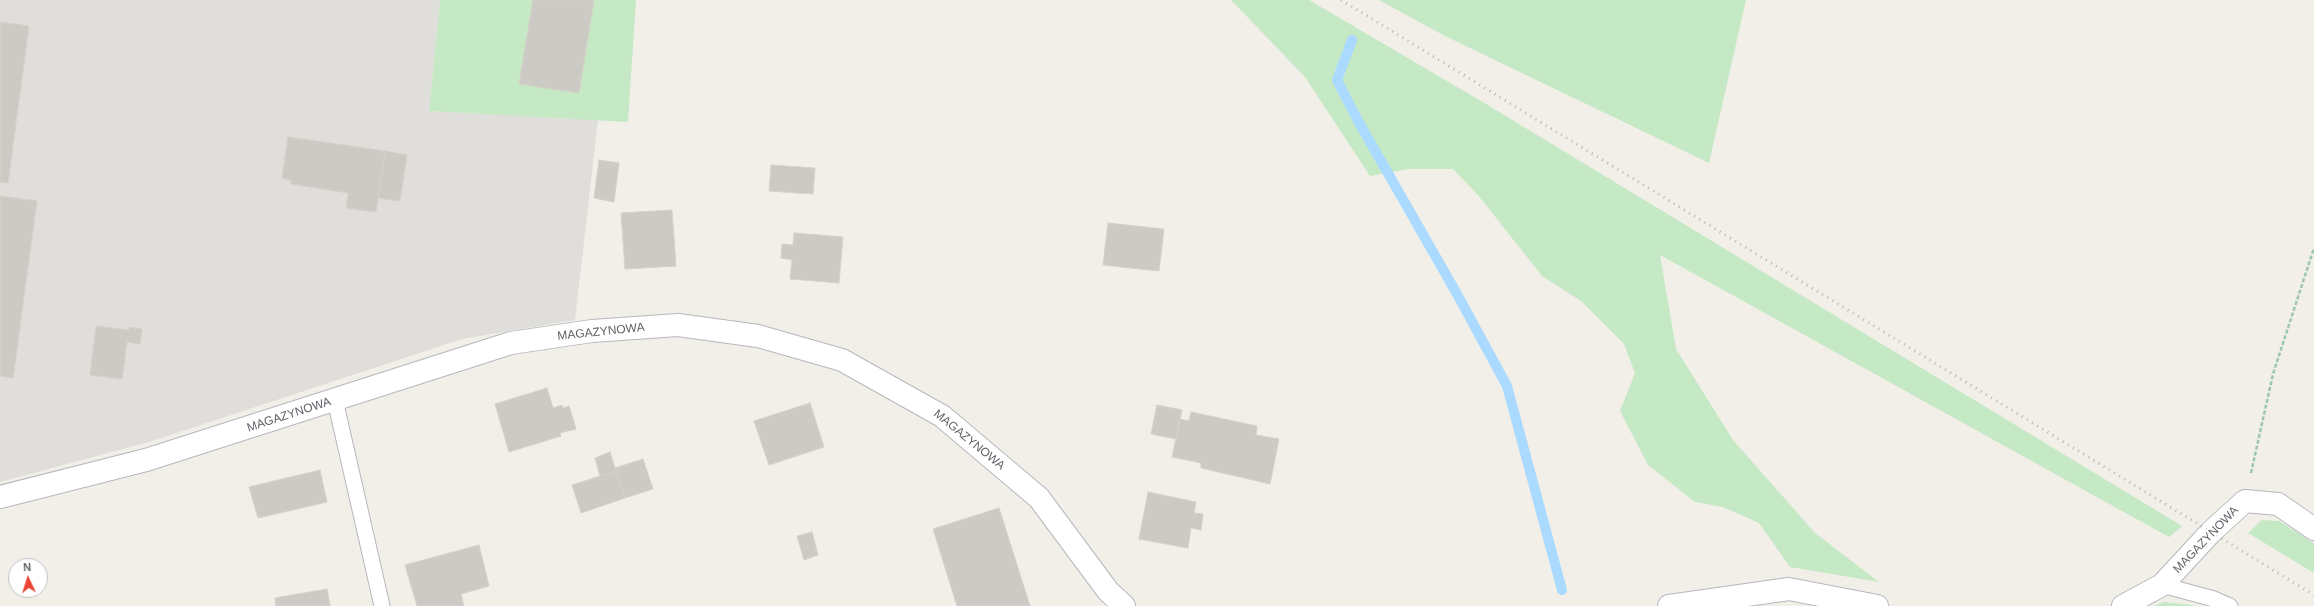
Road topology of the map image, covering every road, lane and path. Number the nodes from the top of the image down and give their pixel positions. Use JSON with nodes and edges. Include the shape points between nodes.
{"nodes":[{"id":1,"x":2314,"y":248,"type":"edge"},
{"id":2,"x":335,"y":400,"type":"junction"},
{"id":3,"x":0,"y":497,"type":"edge"},
{"id":4,"x":2245,"y":501,"type":"junction"},
{"id":5,"x":2314,"y":529,"type":"edge"},
{"id":6,"x":2162,"y":585,"type":"junction"},
{"id":7,"x":382,"y":606,"type":"edge"},
{"id":8,"x":1124,"y":606,"type":"edge"},
{"id":9,"x":1669,"y":606,"type":"edge"},
{"id":10,"x":1877,"y":606,"type":"edge"},
{"id":11,"x":2123,"y":606,"type":"edge"},
{"id":12,"x":2230,"y":606,"type":"edge"}],
"edges":[{"from":1,"to":4,"type":"path","via":[[2273,374]]},
{"from":2,"to":3,"type":"street","name":"MAGAZYNOWA","via":[[146,460]]},
{"from":2,"to":7,"type":"lane"},
{"from":2,"to":8,"type":"street","name":"MAGAZYNOWA","via":[[511,343],[592,331],[678,325],[758,336],[842,360],[942,416],[1039,498],[1108,591]]},
{"from":4,"to":5,"type":"street","name":"MAGAZYNOWA","via":[[2278,504]]},
{"from":4,"to":6,"type":"street","name":"MAGAZYNOWA","via":[[2211,532]]},
{"from":6,"to":11,"type":"street","name":"MAGAZYNOWA"},
{"from":6,"to":12,"type":"lane"},
{"from":9,"to":10,"type":"street","via":[[1789,589]]}]}
